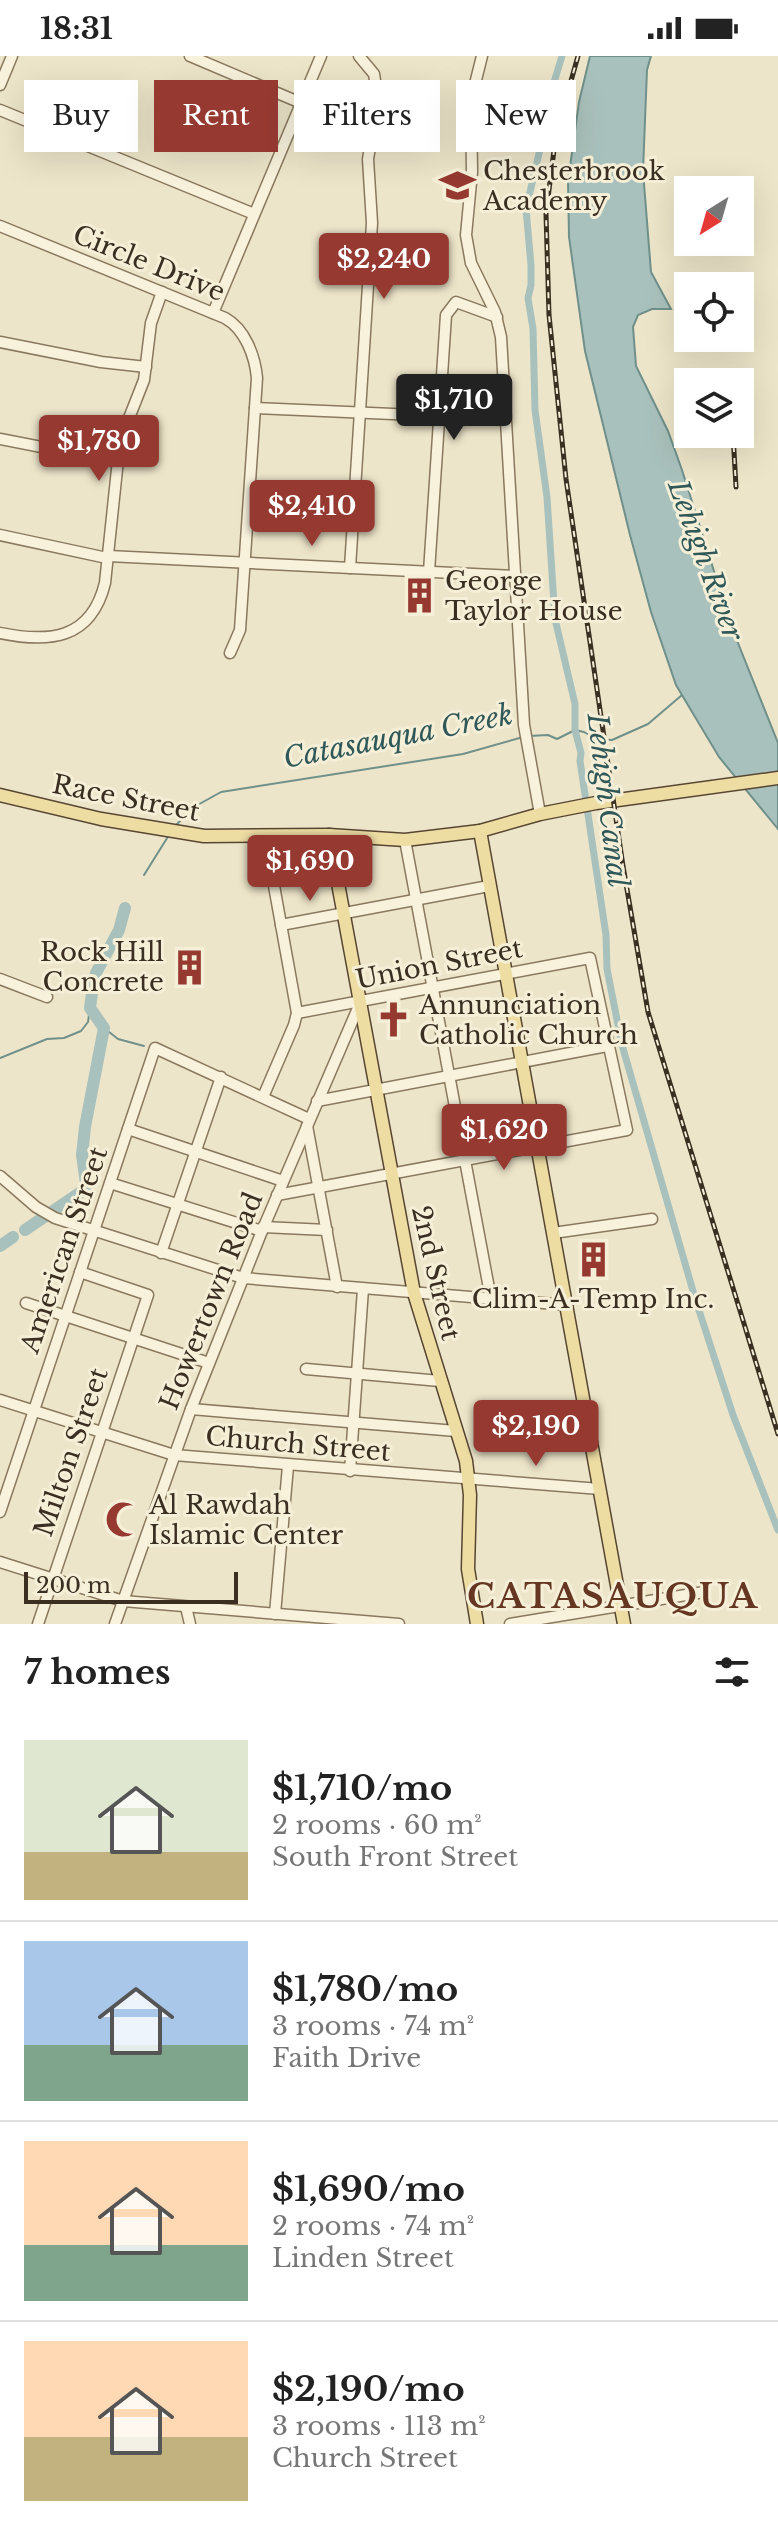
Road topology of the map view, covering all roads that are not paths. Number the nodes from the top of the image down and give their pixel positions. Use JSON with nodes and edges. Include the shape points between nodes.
{"nodes":[{"id":1,"x":12,"y":56,"type":"edge"},
{"id":2,"x":190,"y":56,"type":"edge"},
{"id":3,"x":321,"y":56,"type":"edge"},
{"id":4,"x":359,"y":56,"type":"edge"},
{"id":5,"x":482,"y":56,"type":"edge"},
{"id":6,"x":311,"y":80,"type":"edge"},
{"id":7,"x":0,"y":85,"type":"edge"},
{"id":8,"x":294,"y":100,"type":"edge"},
{"id":9,"x":0,"y":110,"type":"edge"},
{"id":10,"x":294,"y":120,"type":"edge"},
{"id":11,"x":254,"y":214,"type":"junction"},
{"id":12,"x":0,"y":226,"type":"edge"},
{"id":13,"x":162,"y":292,"type":"junction"},
{"id":14,"x":213,"y":313,"type":"junction"},
{"id":15,"x":497,"y":317,"type":"junction"},
{"id":16,"x":0,"y":342,"type":"edge"},
{"id":17,"x":146,"y":367,"type":"junction"},
{"id":18,"x":255,"y":408,"type":"junction"},
{"id":19,"x":360,"y":412,"type":"junction"},
{"id":20,"x":439,"y":416,"type":"junction"},
{"id":21,"x":0,"y":439,"type":"edge"},
{"id":22,"x":118,"y":462,"type":"junction"},
{"id":23,"x":0,"y":535,"type":"edge"},
{"id":24,"x":108,"y":557,"type":"junction"},
{"id":25,"x":245,"y":562,"type":"junction"},
{"id":26,"x":350,"y":568,"type":"junction"},
{"id":27,"x":429,"y":572,"type":"junction"},
{"id":28,"x":514,"y":576,"type":"junction"},
{"id":29,"x":0,"y":633,"type":"edge"},
{"id":30,"x":230,"y":653,"type":"dead end"},
{"id":31,"x":778,"y":778,"type":"edge"},
{"id":32,"x":0,"y":795,"type":"edge"},
{"id":33,"x":540,"y":814,"type":"junction"},
{"id":34,"x":480,"y":831,"type":"junction"},
{"id":35,"x":329,"y":835,"type":"junction"},
{"id":36,"x":265,"y":836,"type":"junction"},
{"id":37,"x":405,"y":840,"type":"junction"},
{"id":38,"x":489,"y":886,"type":"junction"},
{"id":39,"x":416,"y":900,"type":"junction"},
{"id":40,"x":344,"y":914,"type":"junction"},
{"id":41,"x":281,"y":925,"type":"junction"},
{"id":42,"x":505,"y":974,"type":"junction"},
{"id":43,"x":0,"y":979,"type":"edge"},
{"id":44,"x":432,"y":987,"type":"junction"},
{"id":45,"x":47,"y":997,"type":"dead end"},
{"id":46,"x":361,"y":1001,"type":"junction"},
{"id":47,"x":297,"y":1013,"type":"junction"},
{"id":48,"x":607,"y":1046,"type":"junction"},
{"id":49,"x":521,"y":1063,"type":"junction"},
{"id":50,"x":221,"y":1077,"type":"junction"},
{"id":51,"x":448,"y":1077,"type":"junction"},
{"id":52,"x":376,"y":1090,"type":"junction"},
{"id":53,"x":263,"y":1097,"type":"junction"},
{"id":54,"x":317,"y":1101,"type":"junction"},
{"id":55,"x":308,"y":1122,"type":"junction"},
{"id":56,"x":128,"y":1129,"type":"junction"},
{"id":57,"x":537,"y":1148,"type":"junction"},
{"id":58,"x":196,"y":1152,"type":"junction"},
{"id":59,"x":464,"y":1162,"type":"junction"},
{"id":60,"x":392,"y":1174,"type":"junction"},
{"id":61,"x":0,"y":1176,"type":"edge"},
{"id":62,"x":283,"y":1181,"type":"junction"},
{"id":63,"x":110,"y":1183,"type":"junction"},
{"id":64,"x":318,"y":1188,"type":"junction"},
{"id":65,"x":277,"y":1195,"type":"junction"},
{"id":66,"x":178,"y":1204,"type":"junction"},
{"id":67,"x":652,"y":1219,"type":"dead end"},
{"id":68,"x":262,"y":1229,"type":"junction"},
{"id":69,"x":327,"y":1230,"type":"junction"},
{"id":70,"x":94,"y":1231,"type":"junction"},
{"id":71,"x":553,"y":1233,"type":"junction"},
{"id":72,"x":161,"y":1253,"type":"junction"},
{"id":73,"x":80,"y":1272,"type":"junction"},
{"id":74,"x":243,"y":1278,"type":"junction"},
{"id":75,"x":337,"y":1287,"type":"junction"},
{"id":76,"x":363,"y":1289,"type":"junction"},
{"id":77,"x":414,"y":1293,"type":"junction"},
{"id":78,"x":491,"y":1299,"type":"junction"},
{"id":79,"x":26,"y":1303,"type":"dead end"},
{"id":80,"x":567,"y":1305,"type":"junction"},
{"id":81,"x":66,"y":1315,"type":"junction"},
{"id":82,"x":133,"y":1339,"type":"junction"},
{"id":83,"x":209,"y":1363,"type":"junction"},
{"id":84,"x":306,"y":1369,"type":"dead end"},
{"id":85,"x":356,"y":1374,"type":"junction"},
{"id":86,"x":440,"y":1381,"type":"junction"},
{"id":87,"x":0,"y":1400,"type":"edge"},
{"id":88,"x":191,"y":1409,"type":"junction"},
{"id":89,"x":33,"y":1412,"type":"junction"},
{"id":90,"x":352,"y":1422,"type":"junction"},
{"id":91,"x":456,"y":1431,"type":"junction"},
{"id":92,"x":101,"y":1434,"type":"junction"},
{"id":93,"x":174,"y":1455,"type":"junction"},
{"id":94,"x":288,"y":1466,"type":"junction"},
{"id":95,"x":350,"y":1471,"type":"junction"},
{"id":96,"x":469,"y":1480,"type":"junction"},
{"id":97,"x":600,"y":1489,"type":"junction"},
{"id":98,"x":0,"y":1512,"type":"edge"},
{"id":99,"x":0,"y":1562,"type":"edge"},
{"id":100,"x":52,"y":1579,"type":"junction"},
{"id":101,"x":704,"y":1592,"type":"dead end"},
{"id":102,"x":123,"y":1601,"type":"junction"},
{"id":103,"x":621,"y":1604,"type":"junction"},
{"id":104,"x":186,"y":1607,"type":"junction"},
{"id":105,"x":275,"y":1614,"type":"junction"},
{"id":106,"x":261,"y":1618,"type":"edge"},
{"id":107,"x":334,"y":1622,"type":"edge"},
{"id":108,"x":38,"y":1624,"type":"edge"},
{"id":109,"x":115,"y":1624,"type":"edge"},
{"id":110,"x":190,"y":1624,"type":"edge"},
{"id":111,"x":399,"y":1624,"type":"edge"},
{"id":112,"x":477,"y":1624,"type":"edge"},
{"id":113,"x":510,"y":1624,"type":"edge"},
{"id":114,"x":624,"y":1624,"type":"edge"}],
"edges":[{"from":1,"to":7,"type":"street"},
{"from":2,"to":8,"type":"street"},
{"from":3,"to":6,"type":"street"},
{"from":4,"to":19,"type":"street","via":[[374,74],[378,91],[368,159],[372,223]]},
{"from":5,"to":15,"type":"street","via":[[471,100],[466,235],[471,263]]},
{"from":9,"to":11,"type":"street"},
{"from":10,"to":11,"type":"street"},
{"from":11,"to":14,"type":"street"},
{"from":12,"to":13,"type":"street","name":"Circle Drive"},
{"from":13,"to":14,"type":"street","name":"Circle Drive"},
{"from":13,"to":17,"type":"street","via":[[151,323]]},
{"from":14,"to":18,"type":"street","name":"Circle Drive","via":[[236,326],[253,358]]},
{"from":15,"to":20,"type":"street","via":[[456,302],[446,315]]},
{"from":15,"to":28,"type":"street"},
{"from":16,"to":17,"type":"street"},
{"from":17,"to":22,"type":"street","via":[[123,429]]},
{"from":18,"to":19,"type":"street"},
{"from":18,"to":25,"type":"street","name":"Circle Drive"},
{"from":19,"to":20,"type":"street"},
{"from":19,"to":26,"type":"street"},
{"from":20,"to":27,"type":"street"},
{"from":21,"to":22,"type":"street"},
{"from":22,"to":24,"type":"street"},
{"from":23,"to":24,"type":"street"},
{"from":24,"to":25,"type":"street"},
{"from":24,"to":29,"type":"street","via":[[103,592],[78,626],[40,640]]},
{"from":25,"to":26,"type":"street"},
{"from":25,"to":30,"type":"street","name":"Circle Drive","via":[[240,630]]},
{"from":26,"to":27,"type":"street"},
{"from":27,"to":28,"type":"street"},
{"from":28,"to":33,"type":"street","via":[[526,737]]},
{"from":31,"to":33,"type":"main road","name":"Race Street"},
{"from":32,"to":36,"type":"main road","name":"Race Street","via":[[184,833]]},
{"from":33,"to":34,"type":"main road","name":"Race Street"},
{"from":34,"to":37,"type":"main road","name":"Race Street"},
{"from":34,"to":38,"type":"main road"},
{"from":35,"to":36,"type":"main road","name":"Race Street"},
{"from":35,"to":37,"type":"main road","name":"Race Street"},
{"from":35,"to":40,"type":"main road","name":"2nd Street"},
{"from":36,"to":41,"type":"street"},
{"from":37,"to":39,"type":"street"},
{"from":38,"to":39,"type":"street"},
{"from":38,"to":42,"type":"main road"},
{"from":39,"to":40,"type":"street"},
{"from":39,"to":44,"type":"street"},
{"from":40,"to":41,"type":"street"},
{"from":40,"to":46,"type":"main road","name":"2nd Street"},
{"from":41,"to":47,"type":"street"},
{"from":42,"to":44,"type":"street","name":"Union Street"},
{"from":42,"to":48,"type":"street","name":"Union Street","via":[[590,958]]},
{"from":42,"to":49,"type":"main road"},
{"from":43,"to":45,"type":"street"},
{"from":44,"to":46,"type":"street","name":"Union Street"},
{"from":44,"to":51,"type":"street"},
{"from":46,"to":47,"type":"street","name":"Union Street"},
{"from":46,"to":52,"type":"main road","name":"2nd Street"},
{"from":46,"to":54,"type":"street","name":"Howertown Road"},
{"from":47,"to":53,"type":"street"},
{"from":48,"to":49,"type":"street"},
{"from":48,"to":57,"type":"street","via":[[627,1130]]},
{"from":49,"to":51,"type":"street"},
{"from":49,"to":57,"type":"main road"},
{"from":50,"to":53,"type":"street"},
{"from":50,"to":56,"type":"street","name":"American Street","via":[[155,1048]]},
{"from":50,"to":58,"type":"street"},
{"from":51,"to":52,"type":"street"},
{"from":51,"to":59,"type":"street"},
{"from":52,"to":54,"type":"street"},
{"from":52,"to":60,"type":"main road","name":"2nd Street"},
{"from":53,"to":55,"type":"street"},
{"from":54,"to":55,"type":"street","name":"Howertown Road"},
{"from":55,"to":62,"type":"street","name":"Howertown Road"},
{"from":55,"to":64,"type":"street"},
{"from":56,"to":58,"type":"street"},
{"from":56,"to":63,"type":"street","name":"American Street"},
{"from":57,"to":59,"type":"street"},
{"from":57,"to":71,"type":"main road"},
{"from":58,"to":62,"type":"street"},
{"from":58,"to":66,"type":"street"},
{"from":59,"to":60,"type":"street"},
{"from":59,"to":78,"type":"street"},
{"from":60,"to":64,"type":"street"},
{"from":60,"to":77,"type":"main road","name":"2nd Street"},
{"from":61,"to":70,"type":"street","via":[[43,1211]]},
{"from":62,"to":65,"type":"street","name":"Howertown Road"},
{"from":63,"to":66,"type":"street"},
{"from":63,"to":70,"type":"street","name":"American Street"},
{"from":64,"to":65,"type":"street"},
{"from":64,"to":69,"type":"street"},
{"from":65,"to":68,"type":"street","name":"Howertown Road"},
{"from":66,"to":68,"type":"street"},
{"from":66,"to":72,"type":"street"},
{"from":67,"to":71,"type":"street"},
{"from":68,"to":69,"type":"street"},
{"from":68,"to":74,"type":"street","name":"Howertown Road"},
{"from":69,"to":75,"type":"street"},
{"from":70,"to":72,"type":"street"},
{"from":70,"to":73,"type":"street","name":"American Street"},
{"from":71,"to":80,"type":"main road"},
{"from":72,"to":74,"type":"street"},
{"from":73,"to":81,"type":"street","name":"American Street"},
{"from":73,"to":82,"type":"street","name":"Milton Street","via":[[148,1295]]},
{"from":74,"to":75,"type":"street"},
{"from":74,"to":83,"type":"street","name":"Howertown Road"},
{"from":75,"to":76,"type":"street"},
{"from":76,"to":77,"type":"street"},
{"from":76,"to":85,"type":"street"},
{"from":77,"to":78,"type":"street"},
{"from":77,"to":86,"type":"main road","name":"2nd Street"},
{"from":78,"to":80,"type":"street"},
{"from":79,"to":81,"type":"street"},
{"from":80,"to":97,"type":"main road"},
{"from":81,"to":82,"type":"street"},
{"from":81,"to":89,"type":"street","name":"American Street"},
{"from":82,"to":83,"type":"street"},
{"from":82,"to":92,"type":"street","name":"Milton Street"},
{"from":83,"to":88,"type":"street","name":"Howertown Road"},
{"from":84,"to":85,"type":"street"},
{"from":85,"to":86,"type":"street"},
{"from":85,"to":90,"type":"street"},
{"from":86,"to":91,"type":"main road","name":"2nd Street"},
{"from":87,"to":89,"type":"street","name":"Church Street"},
{"from":88,"to":90,"type":"street"},
{"from":88,"to":93,"type":"street","name":"Howertown Road"},
{"from":89,"to":92,"type":"street","name":"Church Street"},
{"from":89,"to":98,"type":"street","name":"American Street"},
{"from":90,"to":91,"type":"street"},
{"from":90,"to":95,"type":"street"},
{"from":91,"to":96,"type":"main road","name":"2nd Street"},
{"from":92,"to":93,"type":"street","name":"Church Street"},
{"from":92,"to":100,"type":"street","name":"Milton Street"},
{"from":93,"to":94,"type":"street","name":"Church Street"},
{"from":93,"to":102,"type":"street","name":"Howertown Road"},
{"from":94,"to":95,"type":"street","name":"Church Street"},
{"from":94,"to":105,"type":"street"},
{"from":95,"to":96,"type":"street","name":"Church Street"},
{"from":96,"to":97,"type":"street","name":"Church Street"},
{"from":96,"to":112,"type":"main road","name":"2nd Street","via":[[468,1569]]},
{"from":97,"to":103,"type":"main road"},
{"from":99,"to":100,"type":"street"},
{"from":100,"to":102,"type":"street"},
{"from":100,"to":108,"type":"street","name":"Milton Street"},
{"from":101,"to":103,"type":"street"},
{"from":102,"to":104,"type":"street"},
{"from":102,"to":109,"type":"street","name":"Howertown Road"},
{"from":103,"to":113,"type":"street"},
{"from":103,"to":114,"type":"main road"},
{"from":104,"to":106,"type":"street"},
{"from":104,"to":110,"type":"street"},
{"from":105,"to":106,"type":"street"},
{"from":105,"to":107,"type":"street"},
{"from":107,"to":111,"type":"street"}]}
